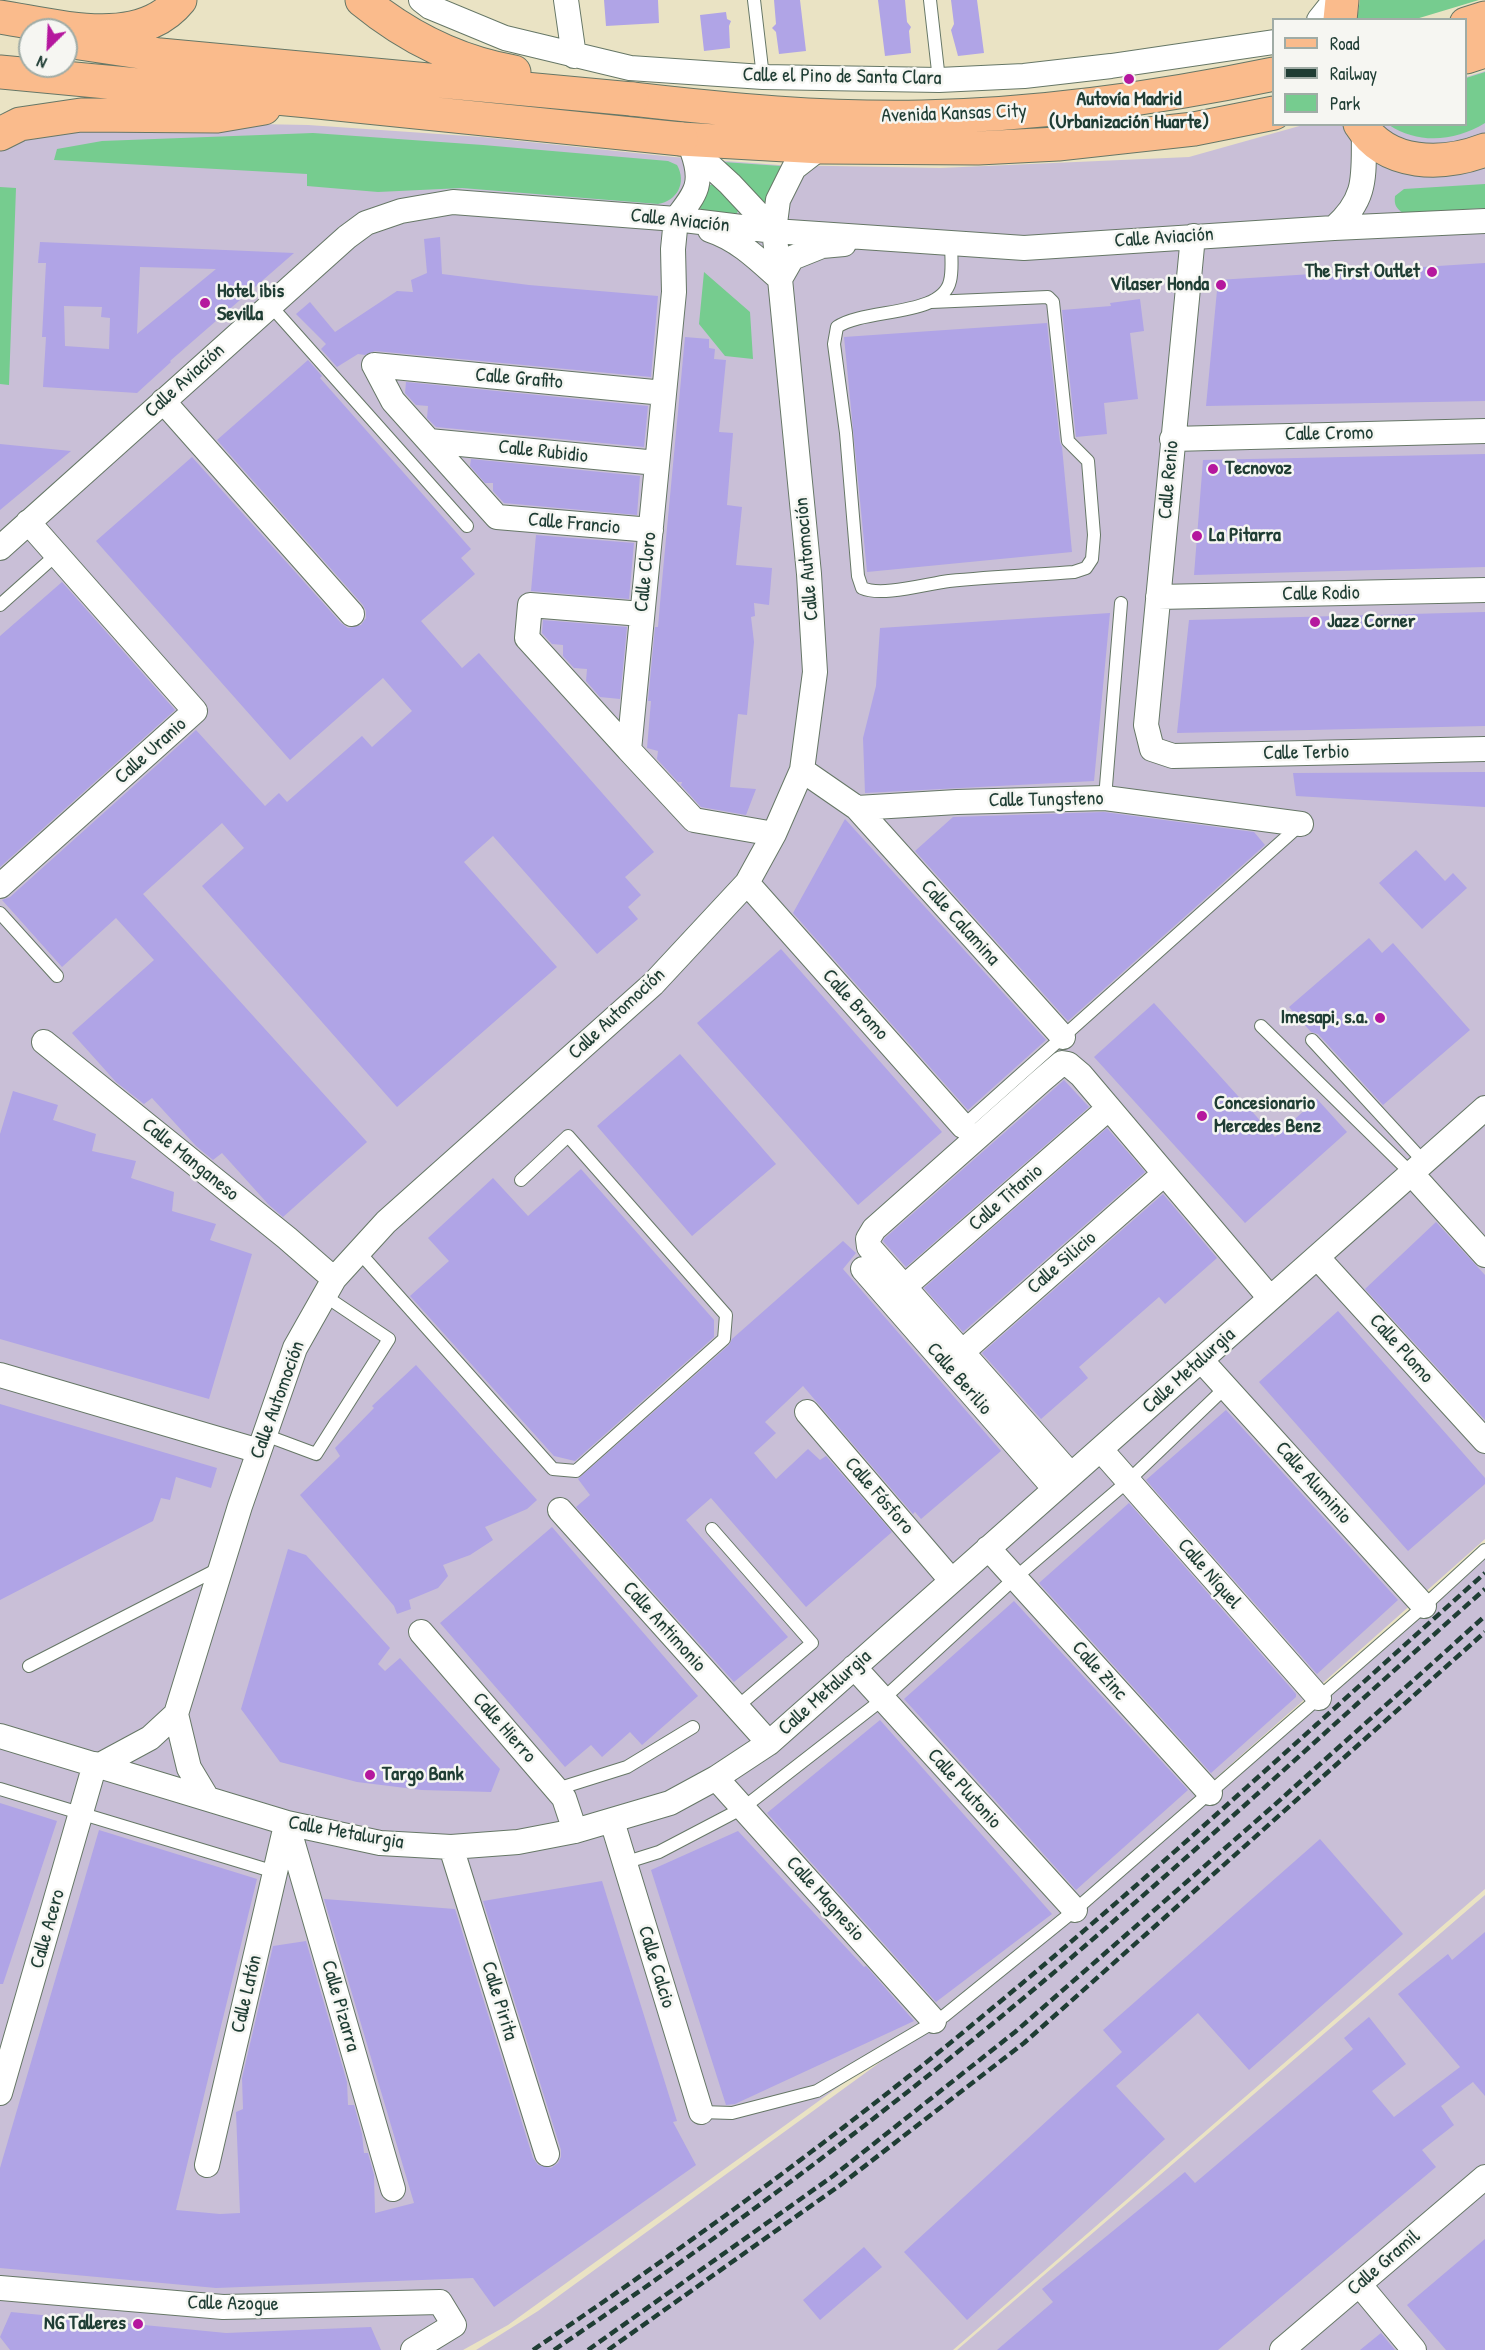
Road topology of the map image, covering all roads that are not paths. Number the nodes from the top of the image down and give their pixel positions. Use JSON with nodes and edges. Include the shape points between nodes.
{"nodes":[{"id":1,"x":180,"y":0,"type":"edge"},
{"id":2,"x":362,"y":0,"type":"edge"},
{"id":3,"x":421,"y":0,"type":"edge"},
{"id":4,"x":566,"y":0,"type":"edge"},
{"id":5,"x":754,"y":0,"type":"edge"},
{"id":6,"x":930,"y":0,"type":"edge"},
{"id":7,"x":1335,"y":0,"type":"edge"},
{"id":8,"x":1342,"y":0,"type":"edge"},
{"id":9,"x":0,"y":18,"type":"edge"},
{"id":10,"x":1321,"y":18,"type":"edge"},
{"id":11,"x":1340,"y":18,"type":"edge"},
{"id":12,"x":1485,"y":18,"type":"edge"},
{"id":13,"x":1467,"y":24,"type":"edge"},
{"id":14,"x":18,"y":25,"type":"edge"},
{"id":15,"x":1272,"y":42,"type":"edge"},
{"id":16,"x":78,"y":43,"type":"edge"},
{"id":17,"x":1485,"y":51,"type":"edge"},
{"id":18,"x":574,"y":56,"type":"junction"},
{"id":19,"x":1467,"y":57,"type":"edge"},
{"id":20,"x":0,"y":72,"type":"edge"},
{"id":21,"x":1272,"y":74,"type":"edge"},
{"id":22,"x":763,"y":77,"type":"junction"},
{"id":23,"x":939,"y":80,"type":"junction"},
{"id":24,"x":632,"y":99,"type":"junction"},
{"id":25,"x":308,"y":100,"type":"junction"},
{"id":26,"x":1272,"y":113,"type":"edge"},
{"id":27,"x":1362,"y":128,"type":"edge"},
{"id":28,"x":0,"y":134,"type":"edge"},
{"id":29,"x":686,"y":145,"type":"junction"},
{"id":30,"x":821,"y":147,"type":"junction"},
{"id":31,"x":1485,"y":150,"type":"edge"},
{"id":32,"x":676,"y":219,"type":"junction"},
{"id":33,"x":1485,"y":220,"type":"edge"},
{"id":34,"x":1334,"y":228,"type":"junction"},
{"id":35,"x":774,"y":231,"type":"junction"},
{"id":36,"x":1193,"y":236,"type":"junction"},
{"id":37,"x":897,"y":239,"type":"junction"},
{"id":38,"x":951,"y":243,"type":"junction"},
{"id":39,"x":780,"y":279,"type":"junction"},
{"id":40,"x":931,"y":302,"type":"junction"},
{"id":41,"x":270,"y":305,"type":"junction"},
{"id":42,"x":664,"y":393,"type":"junction"},
{"id":43,"x":163,"y":401,"type":"junction"},
{"id":44,"x":1485,"y":431,"type":"edge"},
{"id":45,"x":1173,"y":438,"type":"junction"},
{"id":46,"x":429,"y":441,"type":"junction"},
{"id":47,"x":657,"y":463,"type":"junction"},
{"id":48,"x":28,"y":522,"type":"junction"},
{"id":49,"x":467,"y":526,"type":"dead end"},
{"id":50,"x":651,"y":530,"type":"junction"},
{"id":51,"x":0,"y":548,"type":"edge"},
{"id":52,"x":57,"y":555,"type":"junction"},
{"id":53,"x":1485,"y":590,"type":"edge"},
{"id":54,"x":1158,"y":597,"type":"junction"},
{"id":55,"x":1121,"y":603,"type":"dead end"},
{"id":56,"x":0,"y":605,"type":"edge"},
{"id":57,"x":352,"y":614,"type":"dead end"},
{"id":58,"x":642,"y":614,"type":"junction"},
{"id":59,"x":1146,"y":725,"type":"joint"},
{"id":60,"x":1485,"y":749,"type":"edge"},
{"id":61,"x":629,"y":750,"type":"junction"},
{"id":62,"x":802,"y":770,"type":"junction"},
{"id":63,"x":1104,"y":798,"type":"junction"},
{"id":64,"x":857,"y":808,"type":"junction"},
{"id":65,"x":1301,"y":824,"type":"joint"},
{"id":66,"x":774,"y":834,"type":"junction"},
{"id":67,"x":747,"y":883,"type":"junction"},
{"id":68,"x":0,"y":886,"type":"edge"},
{"id":69,"x":0,"y":913,"type":"edge"},
{"id":70,"x":57,"y":976,"type":"dead end"},
{"id":71,"x":1262,"y":1026,"type":"dead end"},
{"id":72,"x":1063,"y":1037,"type":"junction"},
{"id":73,"x":1312,"y":1040,"type":"dead end"},
{"id":74,"x":44,"y":1042,"type":"dead end"},
{"id":75,"x":1109,"y":1108,"type":"junction"},
{"id":76,"x":1485,"y":1108,"type":"edge"},
{"id":77,"x":963,"y":1126,"type":"joint"},
{"id":78,"x":1418,"y":1168,"type":"junction"},
{"id":79,"x":1164,"y":1174,"type":"junction"},
{"id":80,"x":521,"y":1180,"type":"dead end"},
{"id":81,"x":359,"y":1252,"type":"junction"},
{"id":82,"x":1485,"y":1255,"type":"edge"},
{"id":83,"x":1317,"y":1257,"type":"junction"},
{"id":84,"x":863,"y":1269,"type":"dead end"},
{"id":85,"x":330,"y":1288,"type":"junction"},
{"id":86,"x":903,"y":1288,"type":"junction"},
{"id":87,"x":1270,"y":1299,"type":"junction"},
{"id":88,"x":961,"y":1353,"type":"junction"},
{"id":89,"x":1201,"y":1360,"type":"junction"},
{"id":90,"x":0,"y":1375,"type":"edge"},
{"id":91,"x":1226,"y":1387,"type":"junction"},
{"id":92,"x":807,"y":1412,"type":"dead end"},
{"id":93,"x":1485,"y":1441,"type":"edge"},
{"id":94,"x":262,"y":1443,"type":"junction"},
{"id":95,"x":1101,"y":1450,"type":"junction"},
{"id":96,"x":1128,"y":1481,"type":"junction"},
{"id":97,"x":1063,"y":1482,"type":"junction"},
{"id":98,"x":560,"y":1510,"type":"dead end"},
{"id":99,"x":712,"y":1529,"type":"dead end"},
{"id":100,"x":988,"y":1548,"type":"junction"},
{"id":101,"x":1485,"y":1550,"type":"edge"},
{"id":102,"x":221,"y":1567,"type":"junction"},
{"id":103,"x":1015,"y":1578,"type":"junction"},
{"id":104,"x":951,"y":1580,"type":"junction"},
{"id":105,"x":1424,"y":1606,"type":"junction"},
{"id":106,"x":421,"y":1632,"type":"dead end"},
{"id":107,"x":29,"y":1666,"type":"dead end"},
{"id":108,"x":854,"y":1667,"type":"junction"},
{"id":109,"x":1318,"y":1698,"type":"junction"},
{"id":110,"x":883,"y":1699,"type":"junction"},
{"id":111,"x":737,"y":1707,"type":"junction"},
{"id":112,"x":176,"y":1714,"type":"junction"},
{"id":113,"x":693,"y":1727,"type":"dead end"},
{"id":114,"x":0,"y":1736,"type":"edge"},
{"id":115,"x":150,"y":1738,"type":"junction"},
{"id":116,"x":769,"y":1743,"type":"junction"},
{"id":117,"x":98,"y":1765,"type":"junction"},
{"id":118,"x":135,"y":1776,"type":"junction"},
{"id":119,"x":716,"y":1778,"type":"junction"},
{"id":120,"x":0,"y":1789,"type":"edge"},
{"id":121,"x":556,"y":1789,"type":"junction"},
{"id":122,"x":1210,"y":1793,"type":"junction"},
{"id":123,"x":207,"y":1798,"type":"junction"},
{"id":124,"x":743,"y":1808,"type":"junction"},
{"id":125,"x":82,"y":1813,"type":"junction"},
{"id":126,"x":612,"y":1821,"type":"junction"},
{"id":127,"x":287,"y":1822,"type":"junction"},
{"id":128,"x":575,"y":1831,"type":"junction"},
{"id":129,"x":451,"y":1847,"type":"junction"},
{"id":130,"x":624,"y":1863,"type":"junction"},
{"id":131,"x":275,"y":1872,"type":"junction"},
{"id":132,"x":1075,"y":1910,"type":"junction"},
{"id":133,"x":934,"y":2021,"type":"junction"},
{"id":134,"x":0,"y":2093,"type":"edge"},
{"id":135,"x":701,"y":2112,"type":"joint"},
{"id":136,"x":547,"y":2154,"type":"dead end"},
{"id":137,"x":207,"y":2165,"type":"dead end"},
{"id":138,"x":1485,"y":2177,"type":"edge"},
{"id":139,"x":393,"y":2189,"type":"dead end"},
{"id":140,"x":1359,"y":2284,"type":"junction"},
{"id":141,"x":0,"y":2288,"type":"edge"},
{"id":142,"x":413,"y":2350,"type":"edge"},
{"id":143,"x":1282,"y":2350,"type":"edge"},
{"id":144,"x":1414,"y":2350,"type":"edge"}],
"edges":[{"from":1,"to":9,"type":"main road","via":[[155,21],[116,32]]},
{"from":2,"to":24,"type":"main road","via":[[412,36],[459,57]]},
{"from":3,"to":18,"type":"street","name":"Calle el Pino de Santa Clara","via":[[505,38]]},
{"from":4,"to":18,"type":"street"},
{"from":5,"to":22,"type":"lane"},
{"from":6,"to":23,"type":"lane"},
{"from":7,"to":10,"type":"street"},
{"from":8,"to":11,"type":"main road"},
{"from":9,"to":14,"type":"main road"},
{"from":12,"to":13,"type":"main road"},
{"from":15,"to":23,"type":"street","name":"Calle el Pino de Santa Clara","via":[[1024,76]]},
{"from":16,"to":24,"type":"main road","via":[[160,55]]},
{"from":17,"to":19,"type":"main road"},
{"from":18,"to":22,"type":"street","name":"Calle el Pino de Santa Clara","via":[[630,68]]},
{"from":20,"to":25,"type":"main road","name":"Avenida Kansas City"},
{"from":21,"to":24,"type":"main road","name":"Avenida Kansas City","via":[[1056,110],[922,117],[749,113]]},
{"from":22,"to":23,"type":"street","name":"Calle el Pino de Santa Clara"},
{"from":25,"to":28,"type":"main road","via":[[217,116],[81,115],[20,124]]},
{"from":25,"to":29,"type":"main road","name":"Avenida Kansas City"},
{"from":26,"to":30,"type":"main road","name":"Avenida Kansas City","via":[[1194,129],[1058,144]]},
{"from":27,"to":31,"type":"main road","via":[[1392,153],[1409,159],[1463,158]]},
{"from":27,"to":34,"type":"street","via":[[1363,180],[1359,196],[1351,213]]},
{"from":29,"to":30,"type":"main road","name":"Avenida Kansas City"},
{"from":29,"to":32,"type":"street","via":[[698,166],[699,178],[693,197]]},
{"from":29,"to":35,"type":"street"},
{"from":30,"to":35,"type":"street","name":"Calle Automoción","via":[[794,168],[778,200]]},
{"from":32,"to":35,"type":"street","name":"Calle Aviación"},
{"from":32,"to":39,"type":"street","via":[[723,234]]},
{"from":32,"to":41,"type":"street","name":"Calle Aviación","via":[[453,202],[401,211],[366,223]]},
{"from":32,"to":42,"type":"street","name":"Calle Cloro","via":[[674,292]]},
{"from":33,"to":34,"type":"street","name":"Calle Aviación"},
{"from":34,"to":36,"type":"street","name":"Calle Aviación"},
{"from":35,"to":37,"type":"street","name":"Calle Aviación"},
{"from":35,"to":39,"type":"street","name":"Calle Automoción"},
{"from":36,"to":38,"type":"street","name":"Calle Aviación","via":[[1024,248]]},
{"from":36,"to":45,"type":"street","name":"Calle Renio"},
{"from":37,"to":38,"type":"street","name":"Calle Aviación"},
{"from":37,"to":39,"type":"street","via":[[822,246],[792,258]]},
{"from":38,"to":40,"type":"lane","via":[[951,280],[946,292]]},
{"from":39,"to":62,"type":"street","name":"Calle Automoción","via":[[815,672]]},
{"from":40,"to":40,"type":"lane","via":[[847,320],[837,327],[834,344],[862,588],[885,590],[1086,568],[1092,559],[1094,535],[1088,461],[1068,441],[1053,302],[1048,297]]},
{"from":41,"to":43,"type":"street","name":"Calle Aviación"},
{"from":41,"to":49,"type":"lane"},
{"from":42,"to":46,"type":"street","name":"Calle Grafito","via":[[374,365],[393,401]]},
{"from":42,"to":47,"type":"street","name":"Calle Cloro"},
{"from":43,"to":48,"type":"street","name":"Calle Aviación"},
{"from":43,"to":57,"type":"street"},
{"from":44,"to":45,"type":"street","name":"Calle Cromo"},
{"from":45,"to":54,"type":"street","name":"Calle Renio"},
{"from":46,"to":47,"type":"street","name":"Calle Rubidio"},
{"from":46,"to":50,"type":"street","name":"Calle Francio","via":[[497,517]]},
{"from":47,"to":50,"type":"street","name":"Calle Cloro"},
{"from":48,"to":51,"type":"street","name":"Calle Aviación"},
{"from":48,"to":52,"type":"street","name":"Calle Uranio"},
{"from":50,"to":58,"type":"street","name":"Calle Cloro"},
{"from":52,"to":56,"type":"lane"},
{"from":52,"to":68,"type":"street","name":"Calle Uranio","via":[[195,711]]},
{"from":53,"to":54,"type":"street","name":"Calle Rodio"},
{"from":54,"to":59,"type":"street","name":"Calle Renio"},
{"from":55,"to":63,"type":"lane"},
{"from":58,"to":61,"type":"street","name":"Calle Cloro"},
{"from":58,"to":61,"type":"street","via":[[530,605],[527,638]]},
{"from":59,"to":60,"type":"street","name":"Calle Terbio","via":[[1152,749],[1173,756]]},
{"from":61,"to":66,"type":"street","via":[[694,820]]},
{"from":62,"to":64,"type":"street"},
{"from":62,"to":66,"type":"street","name":"Calle Automoción"},
{"from":63,"to":64,"type":"street","name":"Calle Tungsteno"},
{"from":63,"to":65,"type":"street","name":"Calle Tungsteno"},
{"from":64,"to":72,"type":"street","name":"Calle Calamina"},
{"from":65,"to":72,"type":"lane"},
{"from":66,"to":67,"type":"street","name":"Calle Automoción"},
{"from":67,"to":77,"type":"street","name":"Calle Bromo"},
{"from":67,"to":81,"type":"street","name":"Calle Automoción","via":[[652,984],[386,1222]]},
{"from":69,"to":70,"type":"lane"},
{"from":71,"to":78,"type":"lane"},
{"from":72,"to":77,"type":"lane"},
{"from":73,"to":78,"type":"lane"},
{"from":74,"to":85,"type":"street","name":"Calle Manganeso","via":[[287,1238]]},
{"from":75,"to":79,"type":"street"},
{"from":75,"to":86,"type":"street","name":"Calle Titanio"},
{"from":75,"to":86,"type":"street","via":[[1068,1064],[1062,1063],[1042,1080],[874,1229],[868,1247]]},
{"from":76,"to":78,"type":"street","name":"Calle Metalurgia"},
{"from":78,"to":82,"type":"street"},
{"from":78,"to":83,"type":"street","name":"Calle Metalurgia"},
{"from":79,"to":87,"type":"street"},
{"from":79,"to":88,"type":"street","name":"Calle Silicio"},
{"from":80,"to":81,"type":"lane","via":[[568,1136],[726,1316],[724,1339],[576,1471],[553,1469]]},
{"from":81,"to":85,"type":"street","name":"Calle Automoción"},
{"from":83,"to":87,"type":"street","name":"Calle Metalurgia"},
{"from":83,"to":93,"type":"street","name":"Calle Plomo"},
{"from":84,"to":97,"type":"street","name":"Calle Berilio"},
{"from":85,"to":94,"type":"street","name":"Calle Automoción","via":[[295,1348]]},
{"from":85,"to":94,"type":"lane","via":[[389,1339],[316,1454]]},
{"from":86,"to":88,"type":"street"},
{"from":87,"to":89,"type":"street","name":"Calle Metalurgia"},
{"from":88,"to":97,"type":"street"},
{"from":89,"to":91,"type":"street","name":"Calle Aluminio"},
{"from":89,"to":95,"type":"street","name":"Calle Metalurgia"},
{"from":90,"to":94,"type":"street"},
{"from":91,"to":96,"type":"lane"},
{"from":91,"to":105,"type":"street","name":"Calle Aluminio"},
{"from":92,"to":104,"type":"street","name":"Calle Fósforo"},
{"from":94,"to":102,"type":"street","name":"Calle Automoción"},
{"from":95,"to":96,"type":"street","name":"Calle Níquel"},
{"from":95,"to":97,"type":"street","name":"Calle Metalurgia"},
{"from":96,"to":103,"type":"lane"},
{"from":96,"to":109,"type":"street","name":"Calle Níquel"},
{"from":97,"to":100,"type":"street","name":"Calle Metalurgia"},
{"from":98,"to":111,"type":"street","name":"Calle Antimonio"},
{"from":99,"to":111,"type":"lane","via":[[812,1643]]},
{"from":100,"to":103,"type":"street","name":"Calle Zinc"},
{"from":100,"to":104,"type":"street","name":"Calle Metalurgia"},
{"from":101,"to":105,"type":"lane"},
{"from":102,"to":107,"type":"lane"},
{"from":102,"to":112,"type":"street","name":"Calle Automoción"},
{"from":103,"to":110,"type":"lane"},
{"from":103,"to":122,"type":"street","name":"Calle Zinc"},
{"from":104,"to":108,"type":"street","name":"Calle Metalurgia"},
{"from":105,"to":109,"type":"lane"},
{"from":106,"to":121,"type":"street","name":"Calle Hierro"},
{"from":108,"to":110,"type":"street","name":"Calle Plutonio"},
{"from":108,"to":116,"type":"street","name":"Calle Metalurgia"},
{"from":109,"to":122,"type":"lane"},
{"from":110,"to":124,"type":"lane"},
{"from":110,"to":132,"type":"street","name":"Calle Plutonio"},
{"from":111,"to":116,"type":"street","name":"Calle Antimonio"},
{"from":112,"to":115,"type":"street"},
{"from":112,"to":123,"type":"street","via":[[189,1768]]},
{"from":113,"to":121,"type":"lane","via":[[627,1767]]},
{"from":114,"to":117,"type":"street","name":"Calle Metalurgia"},
{"from":115,"to":117,"type":"street"},
{"from":115,"to":118,"type":"street","via":[[134,1763]]},
{"from":116,"to":119,"type":"street","name":"Calle Metalurgia"},
{"from":117,"to":118,"type":"street","name":"Calle Metalurgia"},
{"from":117,"to":125,"type":"street","name":"Calle Acero"},
{"from":118,"to":123,"type":"street","name":"Calle Metalurgia"},
{"from":119,"to":124,"type":"street","name":"Calle Magnesio"},
{"from":119,"to":126,"type":"street","name":"Calle Metalurgia","via":[[670,1803]]},
{"from":120,"to":125,"type":"lane"},
{"from":121,"to":128,"type":"street","name":"Calle Hierro","via":[[564,1798]]},
{"from":122,"to":132,"type":"lane"},
{"from":123,"to":127,"type":"street","name":"Calle Metalurgia"},
{"from":124,"to":130,"type":"lane","via":[[659,1852]]},
{"from":124,"to":133,"type":"street","name":"Calle Magnesio"},
{"from":125,"to":131,"type":"lane"},
{"from":125,"to":134,"type":"street","name":"Calle Acero"},
{"from":126,"to":128,"type":"street","name":"Calle Metalurgia"},
{"from":126,"to":130,"type":"street","name":"Calle Calcio"},
{"from":127,"to":129,"type":"street","name":"Calle Metalurgia","via":[[380,1843]]},
{"from":127,"to":131,"type":"street","name":"Calle Latón"},
{"from":127,"to":139,"type":"street","name":"Calle Pizarra"},
{"from":128,"to":129,"type":"street","name":"Calle Metalurgia","via":[[518,1842]]},
{"from":129,"to":136,"type":"street","name":"Calle Pirita"},
{"from":130,"to":135,"type":"street","name":"Calle Calcio"},
{"from":131,"to":137,"type":"street","name":"Calle Latón"},
{"from":132,"to":133,"type":"lane"},
{"from":133,"to":135,"type":"lane","via":[[817,2091],[732,2113]]},
{"from":138,"to":140,"type":"street","name":"Calle Gramil"},
{"from":140,"to":143,"type":"street","name":"Calle Gramil"},
{"from":140,"to":144,"type":"street"},
{"from":141,"to":142,"type":"street","name":"Calle Azogue","via":[[223,2307],[440,2302],[454,2325]]}]}
